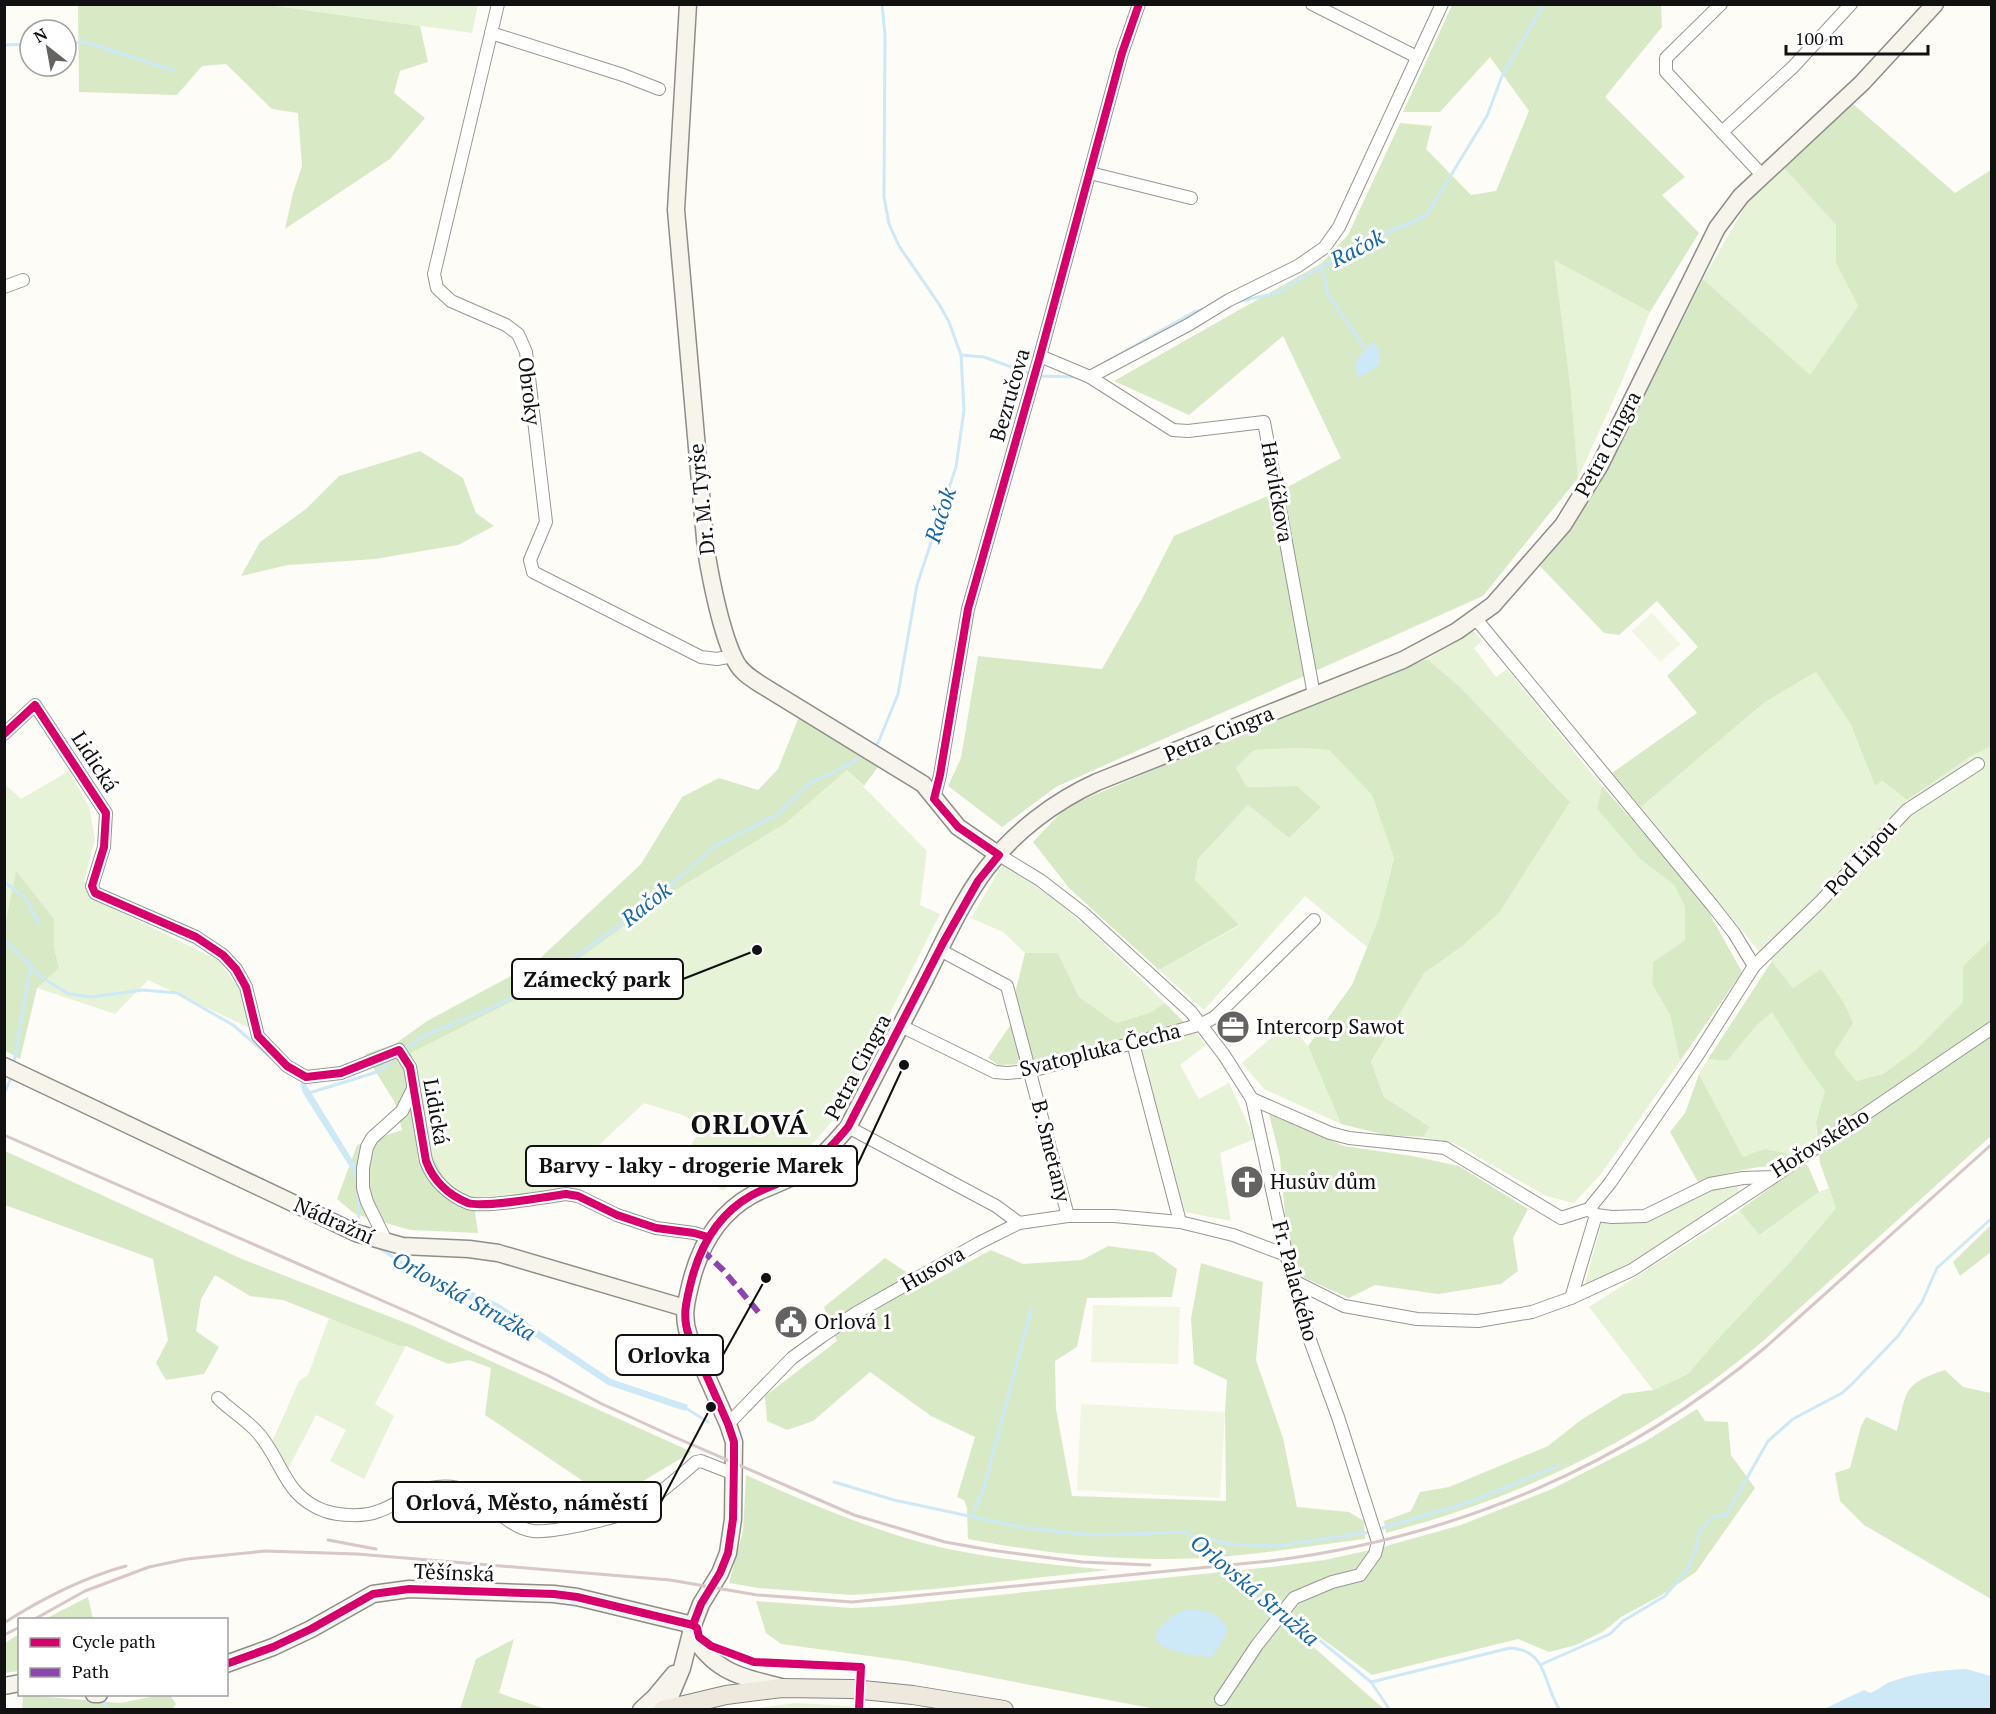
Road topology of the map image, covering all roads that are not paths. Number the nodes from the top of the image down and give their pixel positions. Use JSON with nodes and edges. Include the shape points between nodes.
{"nodes":[{"id":1,"x":498,"y":4,"type":"edge"},
{"id":2,"x":688,"y":4,"type":"edge"},
{"id":3,"x":1139,"y":4,"type":"edge"},
{"id":4,"x":1312,"y":4,"type":"edge"},
{"id":5,"x":1442,"y":4,"type":"edge"},
{"id":6,"x":1721,"y":4,"type":"edge"},
{"id":7,"x":1851,"y":4,"type":"edge"},
{"id":8,"x":1935,"y":4,"type":"edge"},
{"id":9,"x":491,"y":33,"type":"junction"},
{"id":10,"x":1418,"y":57,"type":"junction"},
{"id":11,"x":659,"y":88,"type":"dead end"},
{"id":12,"x":1722,"y":132,"type":"junction"},
{"id":13,"x":1090,"y":172,"type":"junction"},
{"id":14,"x":1762,"y":175,"type":"junction"},
{"id":15,"x":1191,"y":198,"type":"dead end"},
{"id":16,"x":23,"y":280,"type":"dead end"},
{"id":17,"x":4,"y":287,"type":"edge"},
{"id":18,"x":1040,"y":356,"type":"junction"},
{"id":19,"x":1090,"y":377,"type":"junction"},
{"id":20,"x":1476,"y":619,"type":"junction"},
{"id":21,"x":733,"y":656,"type":"junction"},
{"id":22,"x":1314,"y":695,"type":"junction"},
{"id":23,"x":4,"y":734,"type":"edge"},
{"id":24,"x":1978,"y":764,"type":"dead end"},
{"id":25,"x":934,"y":799,"type":"junction"},
{"id":26,"x":999,"y":855,"type":"junction"},
{"id":27,"x":1314,"y":920,"type":"dead end"},
{"id":28,"x":940,"y":950,"type":"junction"},
{"id":29,"x":1754,"y":966,"type":"junction"},
{"id":30,"x":1202,"y":1024,"type":"junction"},
{"id":31,"x":901,"y":1026,"type":"junction"},
{"id":32,"x":1992,"y":1028,"type":"edge"},
{"id":33,"x":1133,"y":1043,"type":"junction"},
{"id":34,"x":4,"y":1066,"type":"edge"},
{"id":35,"x":1030,"y":1071,"type":"junction"},
{"id":36,"x":413,"y":1089,"type":"junction"},
{"id":37,"x":1252,"y":1099,"type":"junction"},
{"id":38,"x":849,"y":1127,"type":"junction"},
{"id":39,"x":1773,"y":1177,"type":"junction"},
{"id":40,"x":1592,"y":1212,"type":"junction"},
{"id":41,"x":1068,"y":1216,"type":"junction"},
{"id":42,"x":1180,"y":1222,"type":"junction"},
{"id":43,"x":1019,"y":1223,"type":"junction"},
{"id":44,"x":708,"y":1237,"type":"junction"},
{"id":45,"x":387,"y":1244,"type":"junction"},
{"id":46,"x":1286,"y":1255,"type":"junction"},
{"id":47,"x":1292,"y":1280,"type":"junction"},
{"id":48,"x":1571,"y":1298,"type":"junction"},
{"id":49,"x":685,"y":1308,"type":"junction"},
{"id":50,"x":218,"y":1398,"type":"dead end"},
{"id":51,"x":728,"y":1424,"type":"junction"},
{"id":52,"x":734,"y":1474,"type":"junction"},
{"id":53,"x":692,"y":1628,"type":"junction"},
{"id":54,"x":228,"y":1663,"type":"edge"},
{"id":55,"x":682,"y":1668,"type":"junction"},
{"id":56,"x":782,"y":1688,"type":"junction"},
{"id":57,"x":1221,"y":1699,"type":"dead end"},
{"id":58,"x":664,"y":1709,"type":"edge"},
{"id":59,"x":641,"y":1710,"type":"edge"},
{"id":60,"x":1004,"y":1710,"type":"edge"}],
"edges":[{"from":1,"to":9,"type":"street","name":"Obroky"},
{"from":2,"to":21,"type":"street","name":"Dr. M. Tyrše","via":[[676,210],[706,550]]},
{"from":3,"to":13,"type":"street","name":"Bezručova"},
{"from":4,"to":10,"type":"street"},
{"from":5,"to":10,"type":"street"},
{"from":6,"to":12,"type":"street","via":[[1666,58],[1666,72]]},
{"from":7,"to":12,"type":"street","via":[[1793,67]]},
{"from":8,"to":14,"type":"street","name":"Petra Cingra","via":[[1862,83]]},
{"from":9,"to":11,"type":"street"},
{"from":9,"to":21,"type":"street","name":"Obroky","via":[[434,274],[437,288],[451,301],[506,325],[518,334],[526,352],[546,522],[530,560],[533,572],[701,657]]},
{"from":10,"to":19,"type":"street","via":[[1339,227],[1324,248],[1298,266]]},
{"from":12,"to":14,"type":"street"},
{"from":13,"to":15,"type":"street"},
{"from":13,"to":18,"type":"street","name":"Bezručova"},
{"from":14,"to":20,"type":"street","name":"Petra Cingra","via":[[1717,228],[1600,465],[1563,525]]},
{"from":16,"to":17,"type":"street"},
{"from":18,"to":19,"type":"street","name":"Havlíčkova"},
{"from":18,"to":25,"type":"street","name":"Bezručova","via":[[968,609]]},
{"from":19,"to":22,"type":"street","name":"Havlíčkova","via":[[1173,430],[1264,422]]},
{"from":20,"to":22,"type":"street","name":"Petra Cingra","via":[[1403,660]]},
{"from":20,"to":29,"type":"street","via":[[1712,905]]},
{"from":21,"to":25,"type":"street","name":"Dr. M. Tyrše","via":[[750,677],[923,784]]},
{"from":22,"to":26,"type":"street","name":"Petra Cingra","via":[[1079,791],[1042,815]]},
{"from":23,"to":36,"type":"street","name":"Lidická","via":[[34,705],[106,813],[104,847],[92,886],[95,893],[196,937],[223,955],[246,987],[258,1036],[287,1066],[306,1077],[341,1073],[399,1050],[410,1067]]},
{"from":24,"to":29,"type":"street","name":"Pod Lipou","via":[[1907,810]]},
{"from":25,"to":26,"type":"street","name":"Dr. M. Tyrše","via":[[958,827]]},
{"from":26,"to":28,"type":"street","name":"Petra Cingra","via":[[978,881]]},
{"from":26,"to":30,"type":"street","name":"Fr. Palackého","via":[[1083,913]]},
{"from":27,"to":30,"type":"street","via":[[1215,1017]]},
{"from":28,"to":31,"type":"street","name":"Petra Cingra"},
{"from":28,"to":35,"type":"street","name":"B. Smetany","via":[[1007,986]]},
{"from":29,"to":40,"type":"street","name":"Pod Lipou"},
{"from":30,"to":33,"type":"street","name":"Svatopluka Čecha"},
{"from":30,"to":37,"type":"street","name":"Fr. Palackého"},
{"from":31,"to":35,"type":"street","name":"Svatopluka Čecha","via":[[995,1072]]},
{"from":31,"to":38,"type":"street","name":"Petra Cingra"},
{"from":32,"to":39,"type":"street","name":"Hořovského"},
{"from":33,"to":35,"type":"street","name":"Svatopluka Čecha"},
{"from":33,"to":42,"type":"street"},
{"from":34,"to":45,"type":"street","name":"Nádražní","via":[[356,1233]]},
{"from":35,"to":41,"type":"street","name":"B. Smetany"},
{"from":36,"to":44,"type":"street","name":"Lidická","via":[[431,1175],[442,1187],[469,1203],[566,1194],[656,1228]]},
{"from":36,"to":45,"type":"street","via":[[402,1112],[372,1138],[363,1168],[367,1202]]},
{"from":37,"to":40,"type":"street","via":[[1330,1134],[1445,1148],[1561,1218]]},
{"from":37,"to":46,"type":"street","name":"Fr. Palackého"},
{"from":38,"to":43,"type":"street","via":[[996,1206]]},
{"from":38,"to":44,"type":"street","name":"Petra Cingra","via":[[832,1147],[799,1173],[732,1209]]},
{"from":39,"to":40,"type":"street","name":"Hořovského","via":[[1710,1184],[1646,1216],[1612,1217]]},
{"from":39,"to":48,"type":"street","via":[[1632,1270]]},
{"from":40,"to":48,"type":"street"},
{"from":41,"to":42,"type":"street","name":"Husova"},
{"from":41,"to":43,"type":"street","name":"Husova"},
{"from":42,"to":46,"type":"street","name":"Husova","via":[[1233,1235]]},
{"from":43,"to":51,"type":"street","name":"Husova","via":[[821,1337],[792,1358]]},
{"from":44,"to":49,"type":"street","name":"Petra Cingra"},
{"from":45,"to":49,"type":"street","name":"Nádražní","via":[[491,1252]]},
{"from":46,"to":47,"type":"street","name":"Fr. Palackého"},
{"from":47,"to":48,"type":"street","via":[[1344,1305],[1417,1319],[1478,1321],[1532,1312]]},
{"from":47,"to":57,"type":"street","name":"Fr. Palackého","via":[[1378,1542],[1375,1554],[1360,1575],[1294,1598]]},
{"from":49,"to":51,"type":"street","name":"Petra Cingra","via":[[689,1336]]},
{"from":50,"to":52,"type":"street","via":[[258,1433],[296,1493],[326,1511],[379,1512],[409,1494],[438,1486],[470,1491],[519,1526],[548,1530],[598,1521],[641,1506],[696,1462]]},
{"from":51,"to":52,"type":"street","name":"Petra Cingra","via":[[734,1442]]},
{"from":52,"to":53,"type":"street","name":"Petra Cingra","via":[[728,1553]]},
{"from":53,"to":54,"type":"street","name":"Těšínská","via":[[578,1597],[409,1589],[373,1594],[311,1629]]},
{"from":53,"to":55,"type":"street","name":"Petra Cingra"},
{"from":53,"to":56,"type":"street","via":[[717,1665]]},
{"from":55,"to":58,"type":"street","name":"Petra Cingra"},
{"from":55,"to":59,"type":"street"},
{"from":56,"to":58,"type":"main road"},
{"from":56,"to":60,"type":"main road","via":[[913,1695]]}]}
